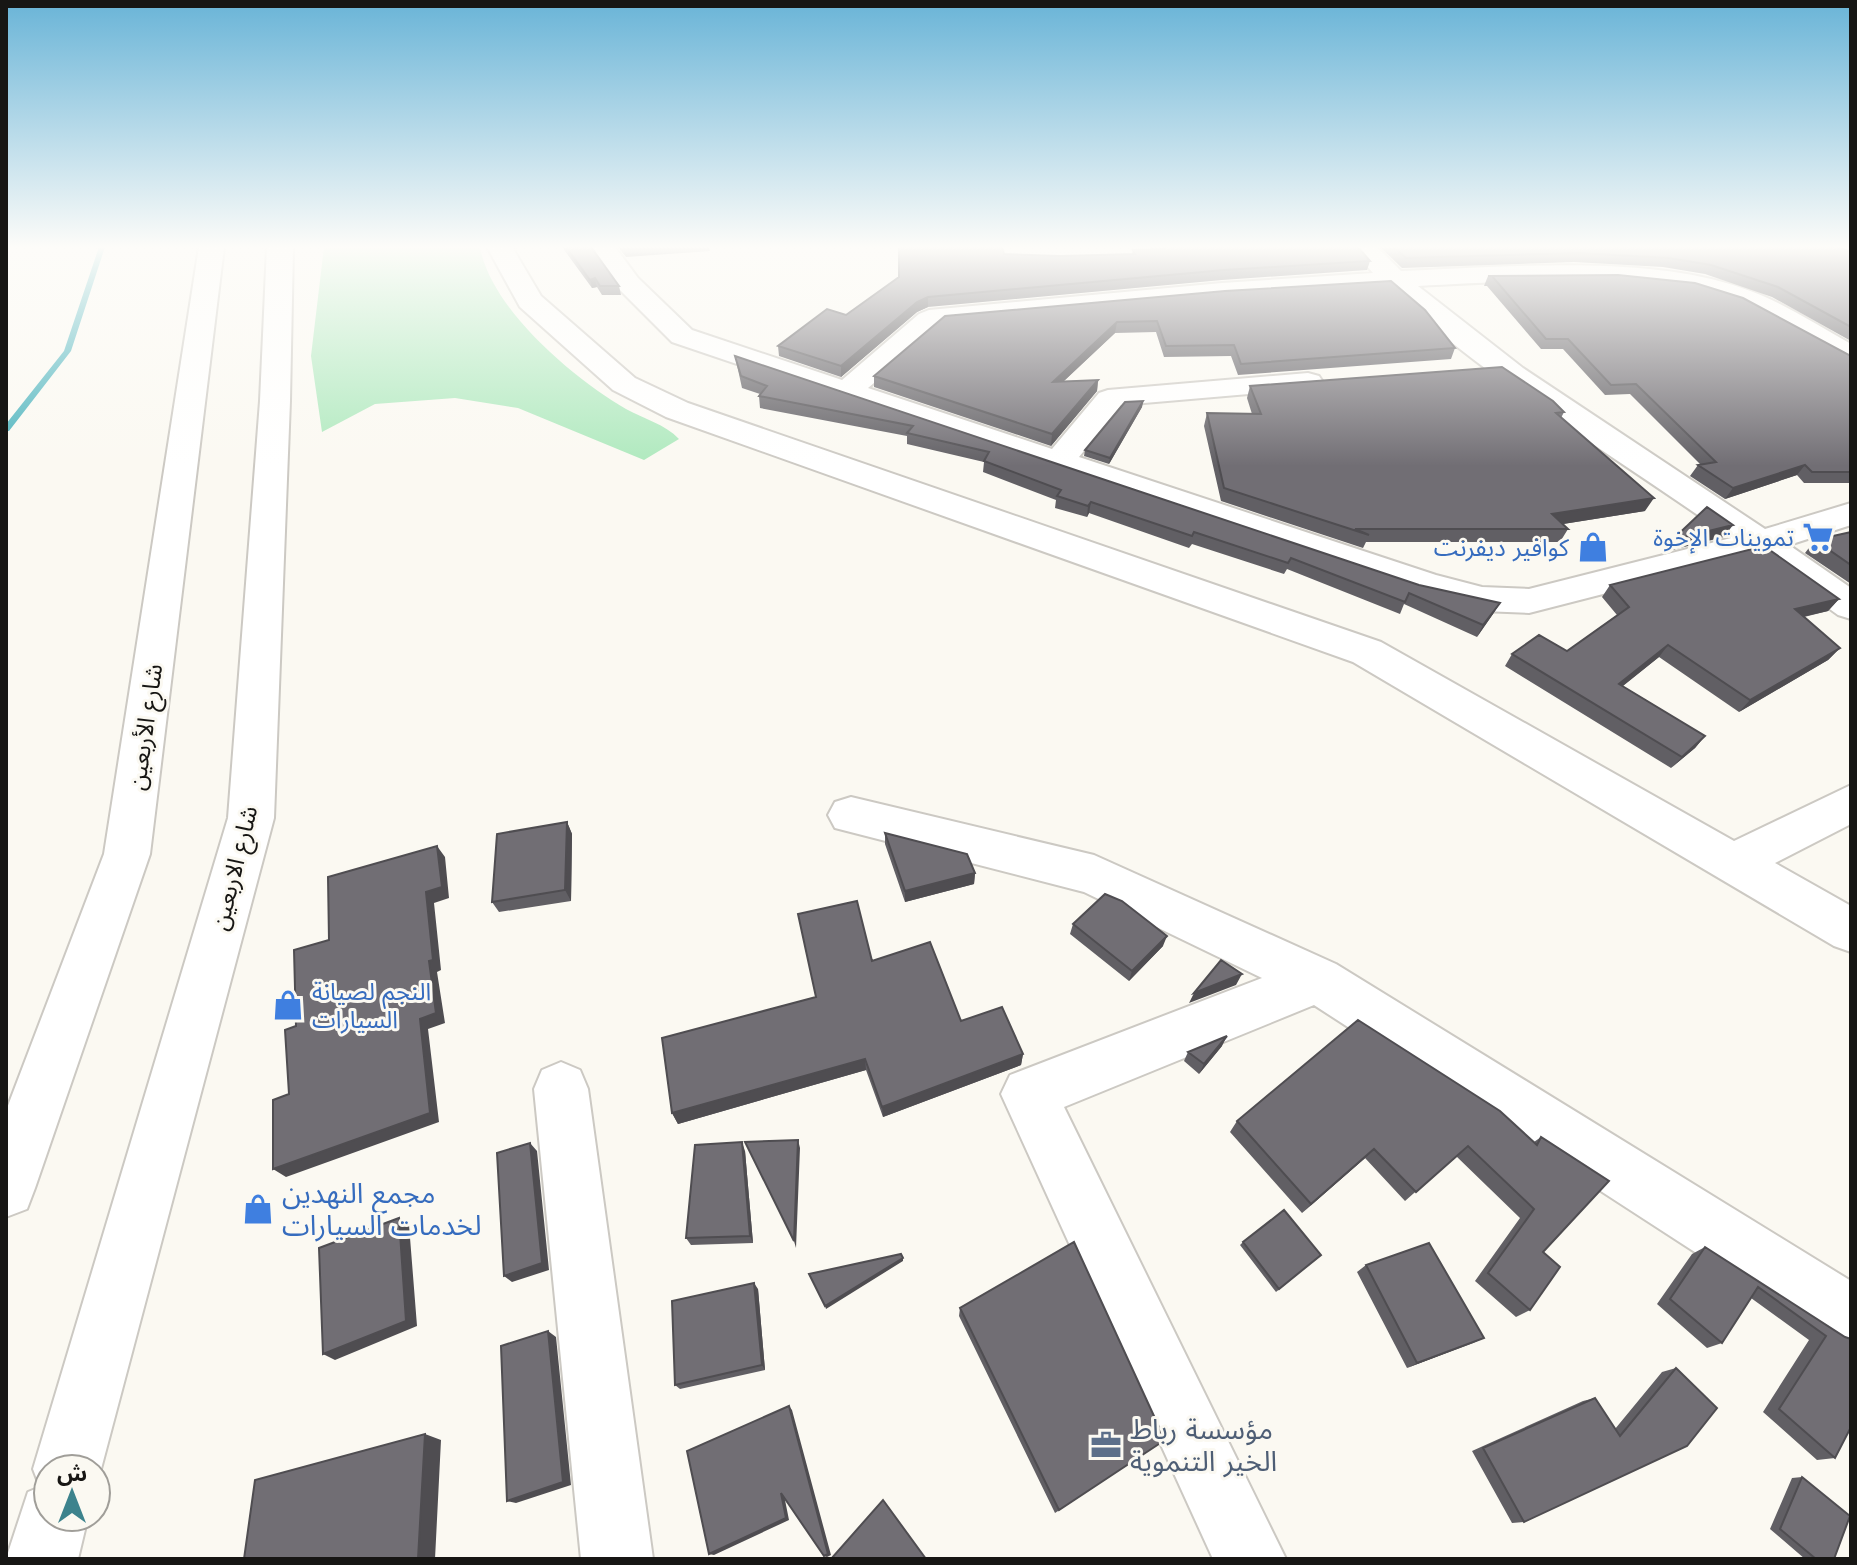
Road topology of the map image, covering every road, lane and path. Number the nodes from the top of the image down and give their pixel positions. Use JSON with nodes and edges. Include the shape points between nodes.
{"nodes":[{"id":1,"x":204,"y":320,"type":"edge"},
{"id":2,"x":278,"y":320,"type":"edge"},
{"id":3,"x":552,"y":320,"type":"edge"},
{"id":4,"x":666,"y":320,"type":"edge"},
{"id":5,"x":929,"y":320,"type":"edge"},
{"id":6,"x":1443,"y":320,"type":"edge"},
{"id":7,"x":1785,"y":320,"type":"edge"},
{"id":8,"x":1851,"y":356,"type":"edge"},
{"id":9,"x":1500,"y":367,"type":"junction"},
{"id":10,"x":1453,"y":371,"type":"edge"},
{"id":11,"x":1342,"y":379,"type":"edge"},
{"id":12,"x":846,"y":392,"type":"junction"},
{"id":13,"x":1057,"y":463,"type":"junction"},
{"id":14,"x":1851,"y":514,"type":"edge"},
{"id":15,"x":1762,"y":542,"type":"junction"},
{"id":16,"x":1851,"y":606,"type":"edge"},
{"id":17,"x":1851,"y":803,"type":"edge"},
{"id":18,"x":851,"y":815,"type":"dead end"},
{"id":19,"x":1733,"y":863,"type":"junction"},
{"id":20,"x":1851,"y":931,"type":"edge"},
{"id":21,"x":1318,"y":980,"type":"junction"},
{"id":22,"x":561,"y":1089,"type":"dead end"},
{"id":23,"x":6,"y":1188,"type":"edge"},
{"id":24,"x":1851,"y":1317,"type":"edge"},
{"id":25,"x":72,"y":1453,"type":"edge"},
{"id":26,"x":49,"y":1533,"type":"edge"},
{"id":27,"x":42,"y":1559,"type":"edge"},
{"id":28,"x":617,"y":1559,"type":"edge"},
{"id":29,"x":1250,"y":1559,"type":"edge"}],
"edges":[{"from":1,"to":23,"type":"street","name":"شارع الأربعين","via":[[127,854]]},
{"from":2,"to":25,"type":"street","name":"شارع الاربعين","via":[[251,818]]},
{"from":3,"to":19,"type":"street","via":[[624,384],[677,410],[1367,652]]},
{"from":4,"to":12,"type":"street","via":[[682,336]]},
{"from":5,"to":12,"type":"street"},
{"from":6,"to":9,"type":"street"},
{"from":7,"to":8,"type":"street"},
{"from":9,"to":10,"type":"street"},
{"from":9,"to":15,"type":"street"},
{"from":11,"to":13,"type":"street","via":[[1119,396],[1110,399]]},
{"from":12,"to":13,"type":"street"},
{"from":13,"to":15,"type":"street","via":[[1482,599],[1529,601]]},
{"from":14,"to":15,"type":"street"},
{"from":15,"to":16,"type":"street"},
{"from":17,"to":19,"type":"street"},
{"from":18,"to":21,"type":"street","via":[[1094,875]]},
{"from":19,"to":20,"type":"street"},
{"from":21,"to":24,"type":"street"},
{"from":21,"to":29,"type":"street","via":[[1029,1094]]},
{"from":22,"to":28,"type":"street"},
{"from":26,"to":27,"type":"street"}]}
